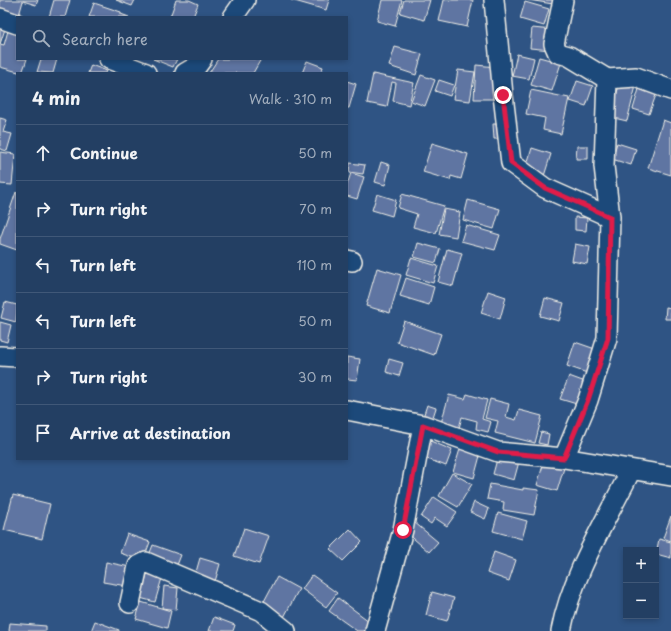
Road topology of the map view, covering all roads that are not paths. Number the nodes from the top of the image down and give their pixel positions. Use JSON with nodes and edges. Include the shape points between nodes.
{"nodes":[{"id":1,"x":245,"y":0,"type":"edge"},
{"id":2,"x":494,"y":0,"type":"edge"},
{"id":3,"x":564,"y":0,"type":"edge"},
{"id":4,"x":234,"y":16,"type":"edge"},
{"id":5,"x":0,"y":18,"type":"edge"},
{"id":6,"x":16,"y":24,"type":"edge"},
{"id":7,"x":112,"y":60,"type":"edge"},
{"id":8,"x":201,"y":60,"type":"edge"},
{"id":9,"x":143,"y":72,"type":"edge"},
{"id":10,"x":187,"y":72,"type":"edge"},
{"id":11,"x":607,"y":79,"type":"junction"},
{"id":12,"x":671,"y":90,"type":"edge"},
{"id":13,"x":610,"y":217,"type":"junction"},
{"id":14,"x":0,"y":356,"type":"edge"},
{"id":15,"x":16,"y":357,"type":"edge"},
{"id":16,"x":348,"y":410,"type":"edge"},
{"id":17,"x":423,"y":425,"type":"junction"},
{"id":18,"x":564,"y":458,"type":"junction"},
{"id":19,"x":632,"y":470,"type":"junction"},
{"id":20,"x":671,"y":476,"type":"edge"},
{"id":21,"x":130,"y":603,"type":"dead end"},
{"id":22,"x":286,"y":631,"type":"edge"},
{"id":23,"x":375,"y":631,"type":"edge"},
{"id":24,"x":561,"y":631,"type":"edge"}],
"edges":[{"from":1,"to":4,"type":"street"},
{"from":2,"to":13,"type":"street","via":[[511,163],[545,188]]},
{"from":3,"to":11,"type":"street","via":[[554,44],[558,53],[568,56]]},
{"from":5,"to":6,"type":"street"},
{"from":7,"to":9,"type":"street"},
{"from":8,"to":10,"type":"street"},
{"from":11,"to":12,"type":"street","via":[[636,77]]},
{"from":11,"to":13,"type":"street","via":[[604,166]]},
{"from":13,"to":18,"type":"street","via":[[608,338],[588,400]]},
{"from":14,"to":15,"type":"street"},
{"from":16,"to":17,"type":"street"},
{"from":17,"to":18,"type":"street","via":[[498,452]]},
{"from":17,"to":23,"type":"street","via":[[403,530]]},
{"from":18,"to":19,"type":"street"},
{"from":19,"to":20,"type":"street"},
{"from":19,"to":24,"type":"street","via":[[570,598]]},
{"from":21,"to":22,"type":"street","via":[[138,566],[146,562],[261,611]]}]}
